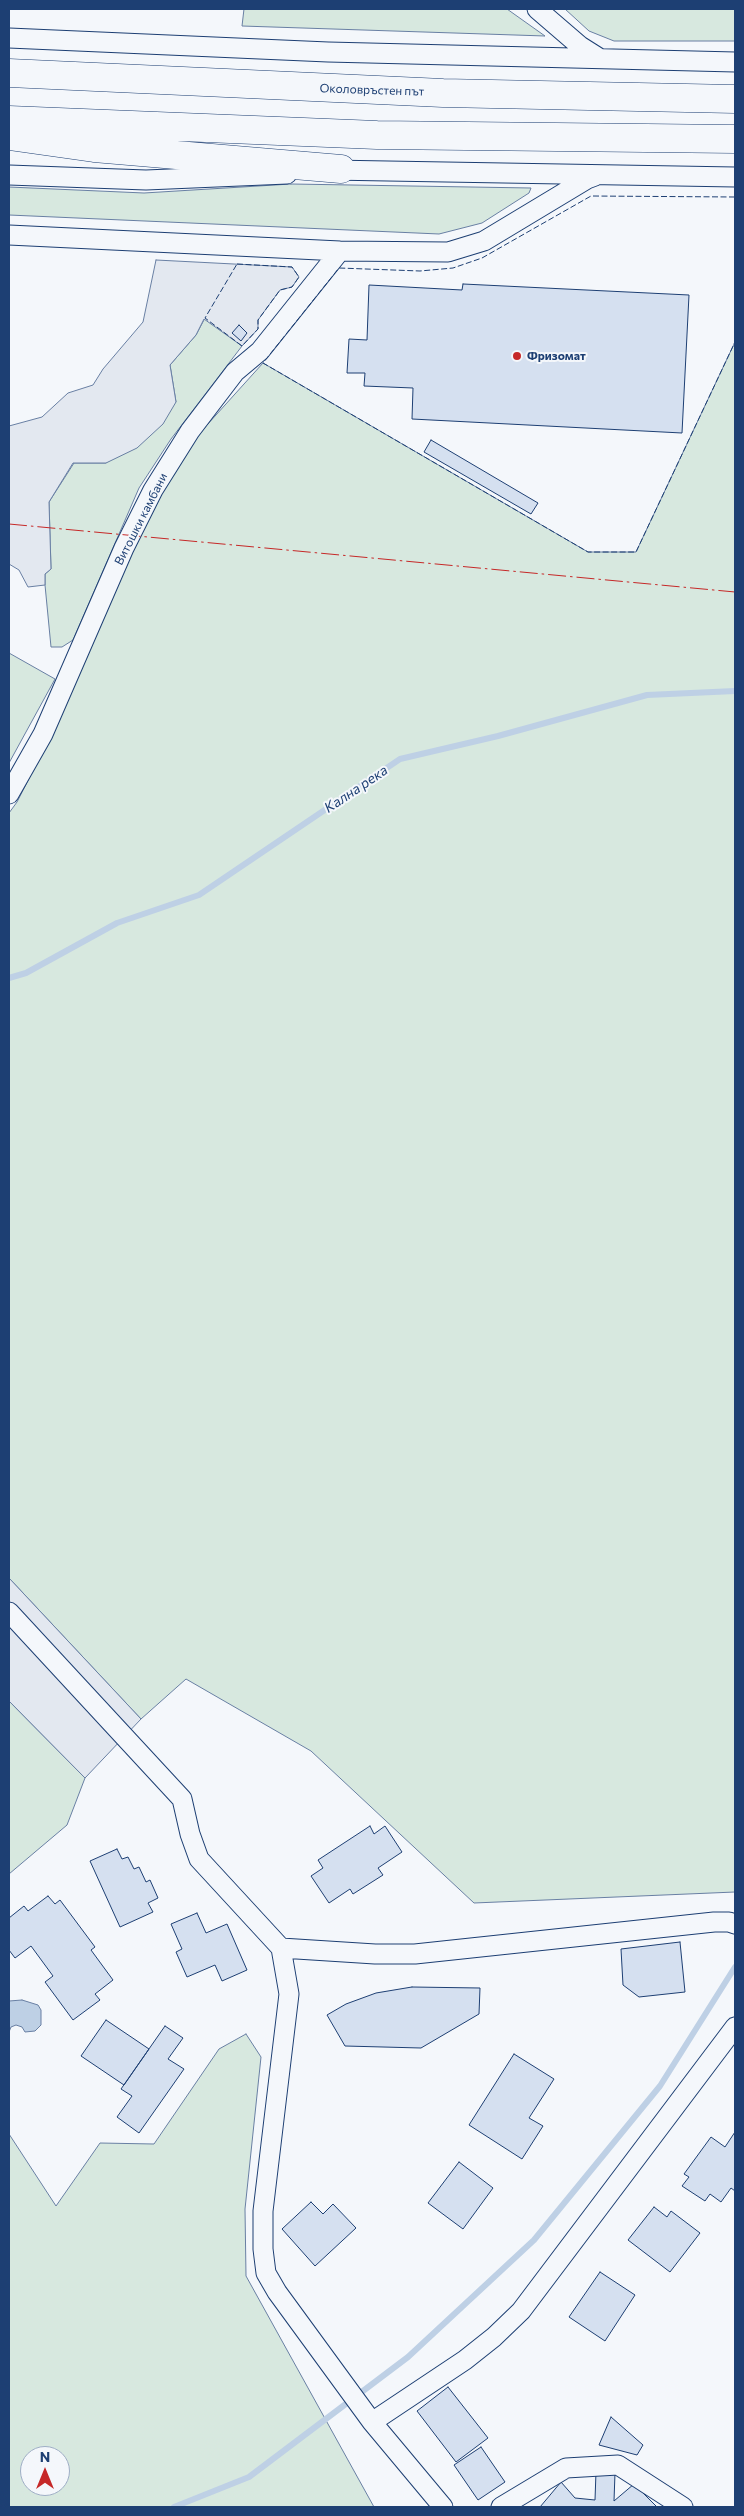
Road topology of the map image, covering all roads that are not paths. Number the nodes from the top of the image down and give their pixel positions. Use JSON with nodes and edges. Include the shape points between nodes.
{"nodes":[{"id":1,"x":537,"y":9,"type":"edge"},
{"id":2,"x":9,"y":38,"type":"edge"},
{"id":3,"x":600,"y":58,"type":"junction"},
{"id":4,"x":735,"y":62,"type":"edge"},
{"id":5,"x":9,"y":73,"type":"edge"},
{"id":6,"x":733,"y":99,"type":"edge"},
{"id":7,"x":9,"y":120,"type":"edge"},
{"id":8,"x":9,"y":136,"type":"edge"},
{"id":9,"x":733,"y":139,"type":"edge"},
{"id":10,"x":341,"y":169,"type":"junction"},
{"id":11,"x":604,"y":174,"type":"junction"},
{"id":12,"x":9,"y":175,"type":"edge"},
{"id":13,"x":735,"y":177,"type":"edge"},
{"id":14,"x":9,"y":235,"type":"edge"},
{"id":15,"x":340,"y":251,"type":"junction"},
{"id":16,"x":9,"y":794,"type":"edge"},
{"id":17,"x":9,"y":1612,"type":"edge"},
{"id":18,"x":735,"y":1924,"type":"edge"},
{"id":19,"x":281,"y":1948,"type":"junction"},
{"id":20,"x":735,"y":2027,"type":"edge"},
{"id":21,"x":372,"y":2422,"type":"junction"},
{"id":22,"x":443,"y":2507,"type":"edge"},
{"id":23,"x":501,"y":2507,"type":"edge"},
{"id":24,"x":683,"y":2507,"type":"edge"}],
"edges":[{"from":1,"to":3,"type":"street","via":[[580,46]]},
{"from":2,"to":3,"type":"street","via":[[328,52]]},
{"from":3,"to":4,"type":"street"},
{"from":5,"to":6,"type":"highway","name":"Околовръстен път","via":[[443,93]]},
{"from":7,"to":9,"type":"highway","via":[[377,135]]},
{"from":8,"to":10,"type":"highway","via":[[94,148]]},
{"from":10,"to":11,"type":"street"},
{"from":10,"to":12,"type":"street","via":[[247,178],[146,180]]},
{"from":11,"to":13,"type":"street"},
{"from":11,"to":15,"type":"street","via":[[587,178],[484,241],[448,252]]},
{"from":14,"to":15,"type":"street"},
{"from":15,"to":16,"type":"street","name":"Витошки камбани","via":[[260,350],[235,372],[190,432],[153,490],[124,548],[43,734]]},
{"from":17,"to":19,"type":"street","via":[[182,1799],[199,1860]]},
{"from":18,"to":19,"type":"street","via":[[714,1922],[408,1954]]},
{"from":19,"to":21,"type":"street","via":[[289,1994],[263,2211],[266,2273]]},
{"from":20,"to":21,"type":"street","via":[[521,2311],[465,2360]]},
{"from":21,"to":22,"type":"street"},
{"from":23,"to":24,"type":"street","via":[[566,2468],[618,2465]]}]}
